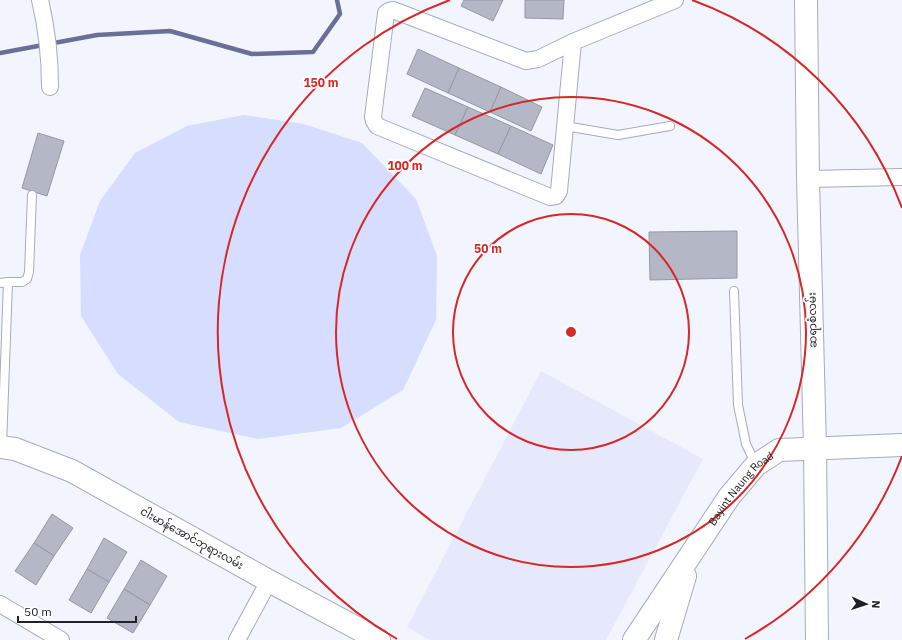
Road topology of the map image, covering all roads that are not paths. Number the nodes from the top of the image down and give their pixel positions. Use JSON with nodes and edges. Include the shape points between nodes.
{"nodes":[{"id":1,"x":40,"y":0,"type":"edge"},
{"id":2,"x":675,"y":0,"type":"edge"},
{"id":3,"x":806,"y":0,"type":"edge"},
{"id":4,"x":573,"y":42,"type":"junction"},
{"id":5,"x":50,"y":87,"type":"dead end"},
{"id":6,"x":565,"y":126,"type":"junction"},
{"id":7,"x":670,"y":126,"type":"dead end"},
{"id":8,"x":902,"y":177,"type":"edge"},
{"id":9,"x":808,"y":179,"type":"junction"},
{"id":10,"x":32,"y":195,"type":"dead end"},
{"id":11,"x":4,"y":283,"type":"edge"},
{"id":12,"x":734,"y":291,"type":"dead end"},
{"id":13,"x":902,"y":445,"type":"edge"},
{"id":14,"x":1,"y":447,"type":"edge"},
{"id":15,"x":815,"y":448,"type":"junction"},
{"id":16,"x":756,"y":465,"type":"junction"},
{"id":17,"x":692,"y":554,"type":"junction"},
{"id":18,"x":269,"y":581,"type":"junction"},
{"id":19,"x":0,"y":604,"type":"edge"},
{"id":20,"x":61,"y":640,"type":"edge"},
{"id":21,"x":237,"y":640,"type":"edge"},
{"id":22,"x":379,"y":640,"type":"edge"},
{"id":23,"x":634,"y":640,"type":"edge"},
{"id":24,"x":666,"y":640,"type":"edge"},
{"id":25,"x":817,"y":640,"type":"edge"}],
"edges":[{"from":1,"to":5,"type":"street","via":[[48,36]]},
{"from":2,"to":4,"type":"street"},
{"from":3,"to":9,"type":"main road","name":"ဆရာစံလမ်း"},
{"from":4,"to":6,"type":"street"},
{"from":4,"to":6,"type":"street","via":[[538,59],[526,61],[393,10],[389,11],[386,13],[373,117],[377,126],[550,196],[556,196],[559,191]]},
{"from":6,"to":7,"type":"lane","via":[[618,135]]},
{"from":8,"to":9,"type":"street"},
{"from":9,"to":15,"type":"main road","name":"ဆရာစံလမ်း"},
{"from":10,"to":11,"type":"lane","via":[[27,279],[22,282]]},
{"from":11,"to":14,"type":"lane"},
{"from":12,"to":16,"type":"lane","via":[[738,405],[746,444]]},
{"from":13,"to":15,"type":"main road","name":"Bayint Naung Road"},
{"from":14,"to":18,"type":"main road","name":"ငါးမာန်အောင်ဘုရားလမ်း","via":[[15,449],[72,471]]},
{"from":15,"to":16,"type":"main road","name":"Bayint Naung Road","via":[[778,450]]},
{"from":15,"to":25,"type":"main road","name":"ဆရာစံလမ်း"},
{"from":16,"to":17,"type":"main road","name":"Bayint Naung Road","via":[[729,497]]},
{"from":17,"to":23,"type":"main road","name":"Bayint Naung Road"},
{"from":17,"to":24,"type":"main road","name":"Bayint Naung Road"},
{"from":18,"to":21,"type":"street"},
{"from":18,"to":22,"type":"main road","name":"ငါးမာန်အောင်ဘုရားလမ်း"},
{"from":19,"to":20,"type":"street"}]}
